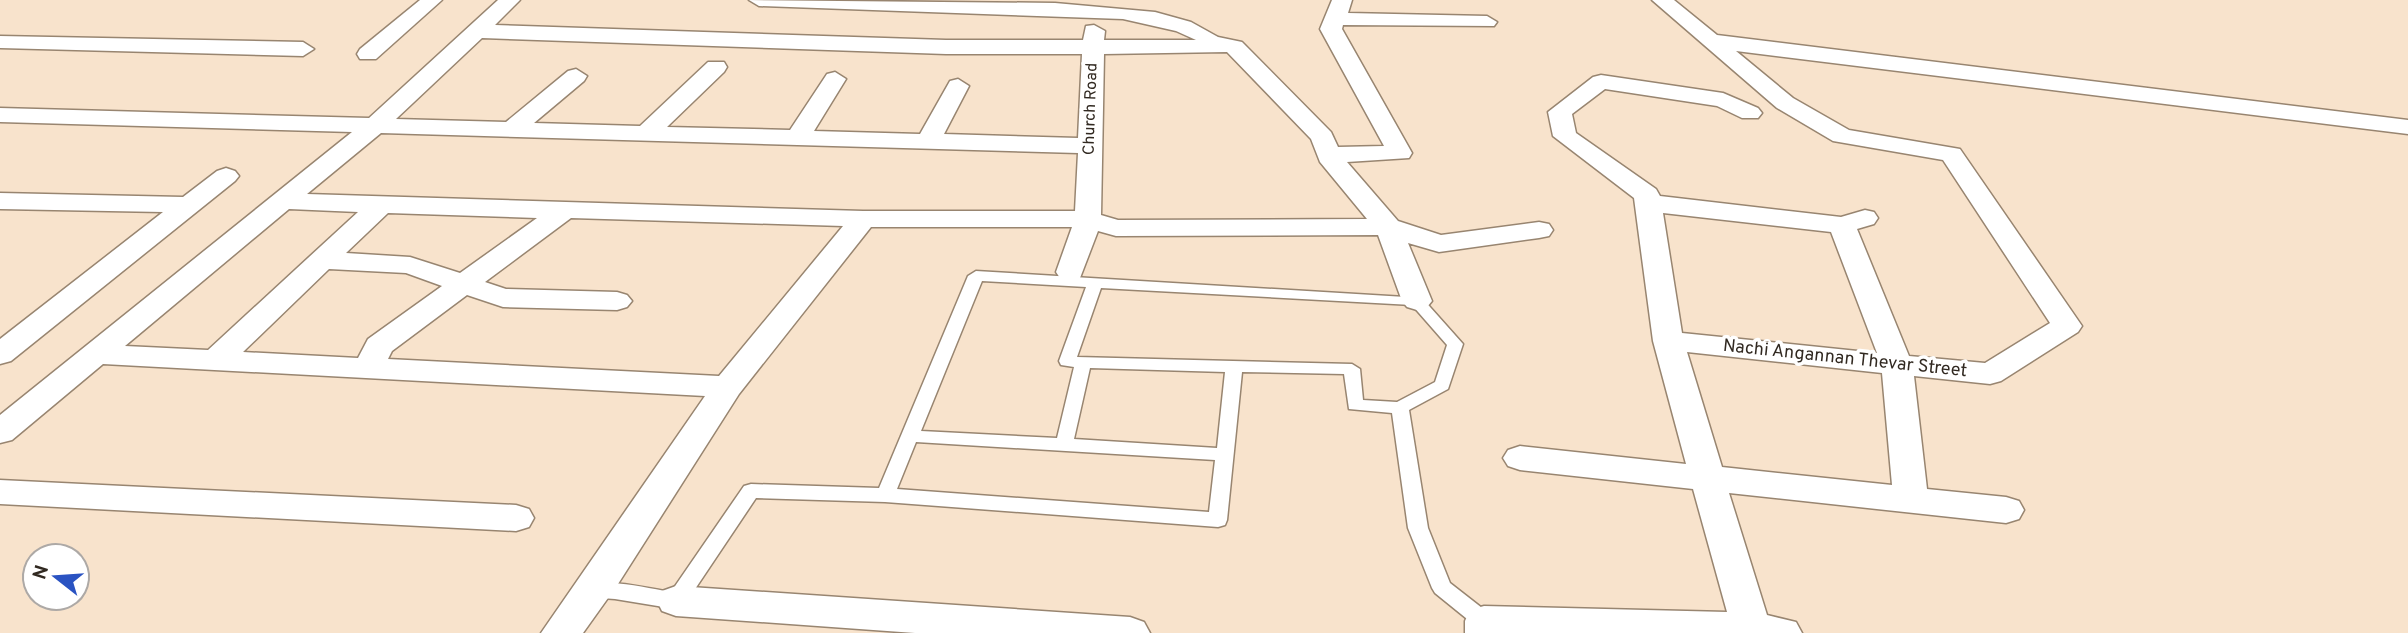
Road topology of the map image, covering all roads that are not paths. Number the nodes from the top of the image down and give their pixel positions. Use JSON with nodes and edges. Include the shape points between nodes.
{"nodes":[{"id":1,"x":432,"y":0,"type":"edge"},
{"id":2,"x":510,"y":0,"type":"edge"},
{"id":3,"x":759,"y":0,"type":"edge"},
{"id":4,"x":1662,"y":0,"type":"edge"},
{"id":5,"x":862,"y":2,"type":"edge"},
{"id":6,"x":1093,"y":6,"type":"edge"},
{"id":7,"x":1339,"y":10,"type":"edge"},
{"id":8,"x":1487,"y":22,"type":"dead end"},
{"id":9,"x":476,"y":31,"type":"junction"},
{"id":10,"x":1711,"y":41,"type":"junction"},
{"id":11,"x":0,"y":42,"type":"edge"},
{"id":12,"x":1234,"y":47,"type":"junction"},
{"id":13,"x":303,"y":49,"type":"dead end"},
{"id":14,"x":1093,"y":49,"type":"junction"},
{"id":15,"x":368,"y":54,"type":"dead end"},
{"id":16,"x":716,"y":66,"type":"dead end"},
{"id":17,"x":576,"y":76,"type":"dead end"},
{"id":18,"x":835,"y":79,"type":"dead end"},
{"id":19,"x":958,"y":86,"type":"dead end"},
{"id":20,"x":1751,"y":113,"type":"dead end"},
{"id":21,"x":0,"y":116,"type":"edge"},
{"id":22,"x":376,"y":125,"type":"junction"},
{"id":23,"x":2408,"y":127,"type":"edge"},
{"id":24,"x":512,"y":129,"type":"junction"},
{"id":25,"x":647,"y":133,"type":"junction"},
{"id":26,"x":798,"y":137,"type":"junction"},
{"id":27,"x":928,"y":141,"type":"junction"},
{"id":28,"x":1090,"y":146,"type":"junction"},
{"id":29,"x":1329,"y":155,"type":"junction"},
{"id":30,"x":226,"y":176,"type":"dead end"},
{"id":31,"x":0,"y":201,"type":"edge"},
{"id":32,"x":282,"y":201,"type":"junction"},
{"id":33,"x":1648,"y":203,"type":"junction"},
{"id":34,"x":188,"y":205,"type":"junction"},
{"id":35,"x":381,"y":205,"type":"junction"},
{"id":36,"x":565,"y":210,"type":"junction"},
{"id":37,"x":863,"y":219,"type":"junction"},
{"id":38,"x":1088,"y":219,"type":"junction"},
{"id":39,"x":1388,"y":227,"type":"junction"},
{"id":40,"x":1539,"y":230,"type":"dead end"},
{"id":41,"x":322,"y":260,"type":"junction"},
{"id":42,"x":1078,"y":279,"type":"junction"},
{"id":43,"x":466,"y":283,"type":"junction"},
{"id":44,"x":617,"y":300,"type":"dead end"},
{"id":45,"x":1417,"y":301,"type":"junction"},
{"id":46,"x":1668,"y":341,"type":"junction"},
{"id":47,"x":0,"y":354,"type":"edge"},
{"id":48,"x":96,"y":354,"type":"junction"},
{"id":49,"x":216,"y":360,"type":"junction"},
{"id":50,"x":1083,"y":363,"type":"junction"},
{"id":51,"x":1897,"y":365,"type":"junction"},
{"id":52,"x":1234,"y":367,"type":"junction"},
{"id":53,"x":368,"y":368,"type":"junction"},
{"id":54,"x":727,"y":387,"type":"junction"},
{"id":55,"x":1400,"y":408,"type":"junction"},
{"id":56,"x":0,"y":432,"type":"edge"},
{"id":57,"x":911,"y":436,"type":"junction"},
{"id":58,"x":1064,"y":445,"type":"junction"},
{"id":59,"x":1223,"y":454,"type":"junction"},
{"id":60,"x":1520,"y":458,"type":"dead end"},
{"id":61,"x":1708,"y":478,"type":"junction"},
{"id":62,"x":0,"y":492,"type":"edge"},
{"id":63,"x":885,"y":495,"type":"junction"},
{"id":64,"x":1911,"y":500,"type":"junction"},
{"id":65,"x":2007,"y":510,"type":"dead end"},
{"id":66,"x":516,"y":518,"type":"dead end"},
{"id":67,"x":592,"y":592,"type":"junction"},
{"id":68,"x":676,"y":601,"type":"junction"},
{"id":69,"x":1485,"y":627,"type":"edge"},
{"id":70,"x":1766,"y":630,"type":"edge"},
{"id":71,"x":561,"y":633,"type":"edge"},
{"id":72,"x":1130,"y":633,"type":"edge"}],
"edges":[{"from":1,"to":15,"type":"street"},
{"from":2,"to":9,"type":"street"},
{"from":3,"to":5,"type":"street"},
{"from":4,"to":10,"type":"street","name":"Nachi Angannan Thevar Street"},
{"from":5,"to":6,"type":"street"},
{"from":6,"to":12,"type":"street","via":[[1161,19],[1192,29],[1209,38],[1206,41]]},
{"from":6,"to":14,"type":"street","name":"Church Road"},
{"from":7,"to":8,"type":"street"},
{"from":7,"to":29,"type":"street","via":[[1331,29],[1399,153]]},
{"from":9,"to":14,"type":"street"},
{"from":9,"to":22,"type":"street"},
{"from":10,"to":23,"type":"street"},
{"from":10,"to":51,"type":"street","name":"Nachi Angannan Thevar Street","via":[[1786,103],[1842,136],[1951,154],[2067,326],[1990,374]]},
{"from":11,"to":13,"type":"street"},
{"from":12,"to":14,"type":"street"},
{"from":12,"to":29,"type":"street","via":[[1322,137]]},
{"from":14,"to":28,"type":"street","name":"Church Road"},
{"from":16,"to":25,"type":"street"},
{"from":17,"to":24,"type":"street"},
{"from":18,"to":26,"type":"street"},
{"from":19,"to":27,"type":"street"},
{"from":20,"to":33,"type":"street","via":[[1723,100],[1601,82],[1560,112],[1565,136],[1647,195]]},
{"from":21,"to":22,"type":"street"},
{"from":22,"to":24,"type":"street"},
{"from":22,"to":32,"type":"street"},
{"from":24,"to":25,"type":"street"},
{"from":25,"to":26,"type":"street"},
{"from":26,"to":27,"type":"street"},
{"from":27,"to":28,"type":"street"},
{"from":28,"to":38,"type":"street","name":"Church Road"},
{"from":29,"to":39,"type":"street"},
{"from":30,"to":34,"type":"street"},
{"from":31,"to":34,"type":"street"},
{"from":32,"to":35,"type":"street"},
{"from":32,"to":48,"type":"street"},
{"from":33,"to":46,"type":"street"},
{"from":33,"to":51,"type":"street","via":[[1854,221]]},
{"from":34,"to":47,"type":"street"},
{"from":35,"to":36,"type":"street"},
{"from":35,"to":41,"type":"street"},
{"from":36,"to":37,"type":"street"},
{"from":36,"to":43,"type":"street"},
{"from":37,"to":38,"type":"street"},
{"from":37,"to":54,"type":"street"},
{"from":38,"to":39,"type":"street","via":[[1116,228]]},
{"from":38,"to":42,"type":"street","name":"Church Road"},
{"from":39,"to":40,"type":"street","via":[[1438,244]]},
{"from":39,"to":45,"type":"street"},
{"from":41,"to":43,"type":"street","via":[[410,265]]},
{"from":41,"to":49,"type":"street"},
{"from":42,"to":45,"type":"lane"},
{"from":42,"to":50,"type":"lane","via":[[1067,361]]},
{"from":42,"to":57,"type":"lane","via":[[976,276]]},
{"from":43,"to":44,"type":"street","via":[[503,298]]},
{"from":43,"to":53,"type":"street","via":[[379,346]]},
{"from":45,"to":55,"type":"lane","via":[[1455,344],[1442,385]]},
{"from":46,"to":51,"type":"street","name":"Nachi Angannan Thevar Street"},
{"from":46,"to":61,"type":"street"},
{"from":48,"to":49,"type":"street"},
{"from":48,"to":56,"type":"street"},
{"from":49,"to":53,"type":"street"},
{"from":50,"to":52,"type":"lane"},
{"from":50,"to":58,"type":"lane"},
{"from":51,"to":64,"type":"street"},
{"from":52,"to":55,"type":"lane","via":[[1352,369],[1354,405]]},
{"from":52,"to":59,"type":"lane"},
{"from":53,"to":54,"type":"street"},
{"from":54,"to":67,"type":"street"},
{"from":55,"to":69,"type":"lane","via":[[1418,528],[1442,588]]},
{"from":57,"to":58,"type":"lane"},
{"from":57,"to":63,"type":"lane"},
{"from":58,"to":59,"type":"lane"},
{"from":59,"to":63,"type":"lane","via":[[1218,520]]},
{"from":60,"to":61,"type":"street"},
{"from":61,"to":64,"type":"street"},
{"from":61,"to":70,"type":"street"},
{"from":62,"to":66,"type":"street"},
{"from":63,"to":68,"type":"lane","via":[[751,491]]},
{"from":64,"to":65,"type":"street"},
{"from":67,"to":68,"type":"lane"},
{"from":67,"to":71,"type":"street"},
{"from":68,"to":72,"type":"street"},
{"from":69,"to":70,"type":"street"}]}
